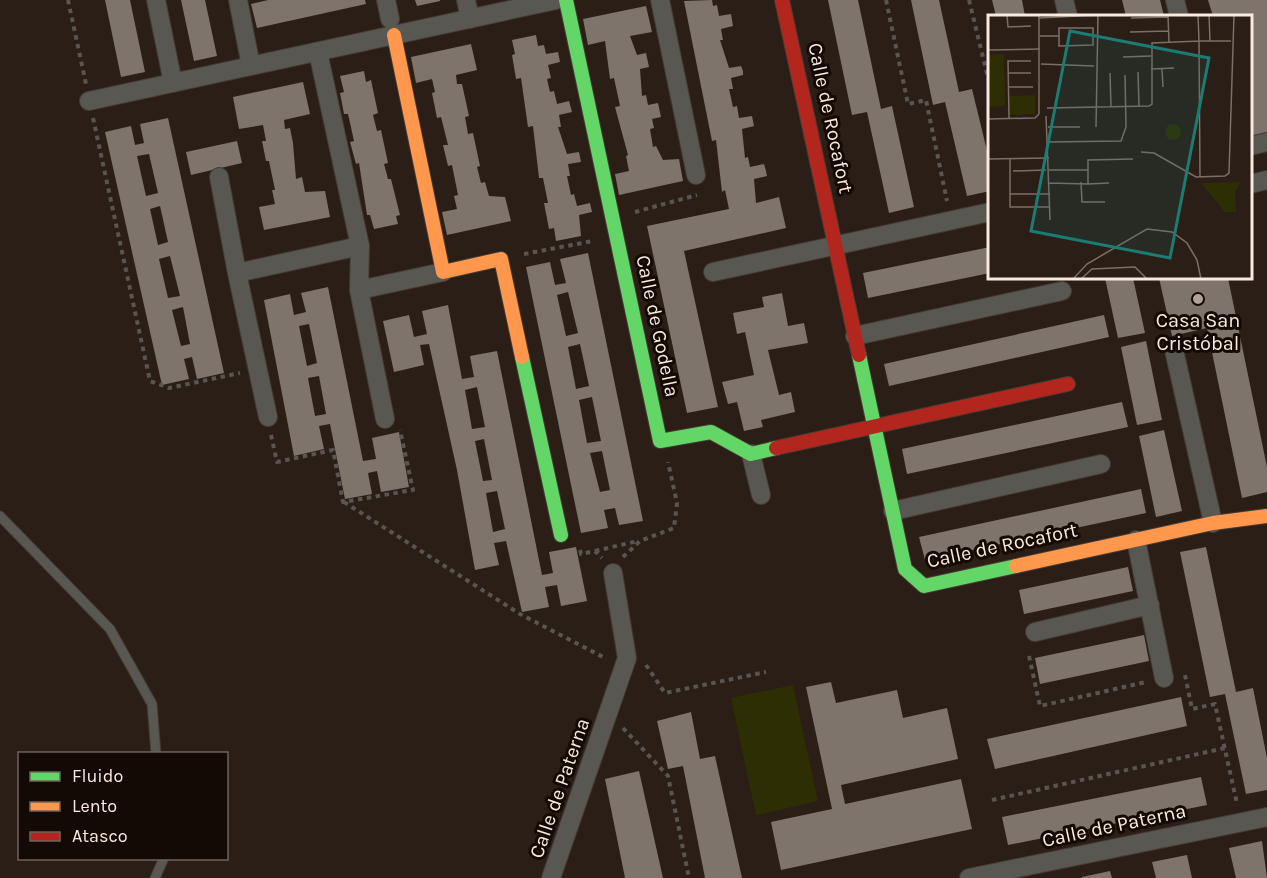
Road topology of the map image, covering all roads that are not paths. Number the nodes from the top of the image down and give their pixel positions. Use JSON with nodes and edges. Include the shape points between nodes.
{"nodes":[{"id":1,"x":156,"y":0,"type":"edge"},
{"id":2,"x":238,"y":0,"type":"edge"},
{"id":3,"x":386,"y":0,"type":"edge"},
{"id":4,"x":466,"y":0,"type":"edge"},
{"id":5,"x":556,"y":0,"type":"edge"},
{"id":6,"x":566,"y":0,"type":"edge"},
{"id":7,"x":660,"y":0,"type":"edge"},
{"id":8,"x":782,"y":0,"type":"edge"},
{"id":9,"x":1064,"y":0,"type":"edge"},
{"id":10,"x":1175,"y":0,"type":"edge"},
{"id":11,"x":1068,"y":15,"type":"edge"},
{"id":12,"x":1179,"y":15,"type":"edge"},
{"id":13,"x":470,"y":19,"type":"junction"},
{"id":14,"x":392,"y":27,"type":"junction"},
{"id":15,"x":318,"y":52,"type":"junction"},
{"id":16,"x":251,"y":66,"type":"junction"},
{"id":17,"x":173,"y":83,"type":"junction"},
{"id":18,"x":89,"y":101,"type":"road end"},
{"id":19,"x":1267,"y":142,"type":"edge"},
{"id":20,"x":1252,"y":146,"type":"edge"},
{"id":21,"x":696,"y":175,"type":"road end"},
{"id":22,"x":219,"y":177,"type":"dead end"},
{"id":23,"x":1267,"y":180,"type":"edge"},
{"id":24,"x":1252,"y":184,"type":"edge"},
{"id":25,"x":988,"y":212,"type":"edge"},
{"id":26,"x":360,"y":246,"type":"junction"},
{"id":27,"x":836,"y":246,"type":"junction"},
{"id":28,"x":443,"y":272,"type":"junction"},
{"id":29,"x":713,"y":272,"type":"dead end"},
{"id":30,"x":237,"y":273,"type":"junction"},
{"id":31,"x":359,"y":290,"type":"junction"},
{"id":32,"x":1062,"y":291,"type":"dead end"},
{"id":33,"x":855,"y":336,"type":"junction"},
{"id":34,"x":1174,"y":350,"type":"dead end"},
{"id":35,"x":1068,"y":384,"type":"dead end"},
{"id":36,"x":268,"y":417,"type":"road end"},
{"id":37,"x":385,"y":419,"type":"road end"},
{"id":38,"x":874,"y":426,"type":"junction"},
{"id":39,"x":751,"y":454,"type":"junction"},
{"id":40,"x":1101,"y":464,"type":"dead end"},
{"id":41,"x":761,"y":495,"type":"dead end"},
{"id":42,"x":893,"y":512,"type":"junction"},
{"id":43,"x":0,"y":516,"type":"edge"},
{"id":44,"x":1267,"y":516,"type":"edge"},
{"id":45,"x":1213,"y":523,"type":"junction"},
{"id":46,"x":561,"y":535,"type":"road end"},
{"id":47,"x":1136,"y":540,"type":"junction"},
{"id":48,"x":613,"y":573,"type":"road end"},
{"id":49,"x":1150,"y":605,"type":"junction"},
{"id":50,"x":1035,"y":632,"type":"dead end"},
{"id":51,"x":1164,"y":678,"type":"road end"},
{"id":52,"x":156,"y":752,"type":"edge"},
{"id":53,"x":1267,"y":817,"type":"edge"},
{"id":54,"x":163,"y":860,"type":"edge"},
{"id":55,"x":155,"y":878,"type":"edge"},
{"id":56,"x":551,"y":878,"type":"edge"},
{"id":57,"x":969,"y":878,"type":"edge"}],
"edges":[{"from":1,"to":17,"type":"street"},
{"from":2,"to":16,"type":"street"},
{"from":3,"to":14,"type":"street"},
{"from":4,"to":13,"type":"street"},
{"from":5,"to":13,"type":"street"},
{"from":6,"to":39,"type":"street","name":"Calle de Godella","via":[[660,441],[711,432]]},
{"from":7,"to":21,"type":"street"},
{"from":8,"to":27,"type":"street","name":"Calle de Rocafort"},
{"from":9,"to":11,"type":"street"},
{"from":10,"to":12,"type":"street"},
{"from":13,"to":14,"type":"street"},
{"from":14,"to":15,"type":"street"},
{"from":14,"to":28,"type":"street"},
{"from":15,"to":16,"type":"street"},
{"from":15,"to":26,"type":"street"},
{"from":16,"to":17,"type":"street"},
{"from":17,"to":18,"type":"street"},
{"from":19,"to":20,"type":"street"},
{"from":22,"to":30,"type":"street"},
{"from":23,"to":24,"type":"street"},
{"from":25,"to":27,"type":"street"},
{"from":26,"to":30,"type":"street"},
{"from":26,"to":31,"type":"street"},
{"from":27,"to":29,"type":"street"},
{"from":27,"to":33,"type":"street","name":"Calle de Rocafort"},
{"from":28,"to":31,"type":"street"},
{"from":28,"to":46,"type":"street","via":[[501,259]]},
{"from":30,"to":36,"type":"street"},
{"from":31,"to":37,"type":"street"},
{"from":32,"to":33,"type":"street"},
{"from":33,"to":38,"type":"street","name":"Calle de Rocafort"},
{"from":34,"to":45,"type":"street"},
{"from":35,"to":38,"type":"street"},
{"from":38,"to":39,"type":"street"},
{"from":38,"to":42,"type":"street","name":"Calle de Rocafort"},
{"from":39,"to":41,"type":"street"},
{"from":40,"to":42,"type":"street"},
{"from":42,"to":47,"type":"street","name":"Calle de Rocafort","via":[[905,569],[924,586]]},
{"from":43,"to":52,"type":"lane","via":[[110,629],[152,704]]},
{"from":44,"to":45,"type":"street","name":"Calle de Rocafort"},
{"from":45,"to":47,"type":"street","name":"Calle de Rocafort"},
{"from":47,"to":49,"type":"street"},
{"from":48,"to":56,"type":"street","name":"Calle de Paterna","via":[[627,658]]},
{"from":49,"to":50,"type":"street"},
{"from":49,"to":51,"type":"street"},
{"from":53,"to":57,"type":"street","name":"Calle de Paterna"},
{"from":54,"to":55,"type":"lane"}]}
